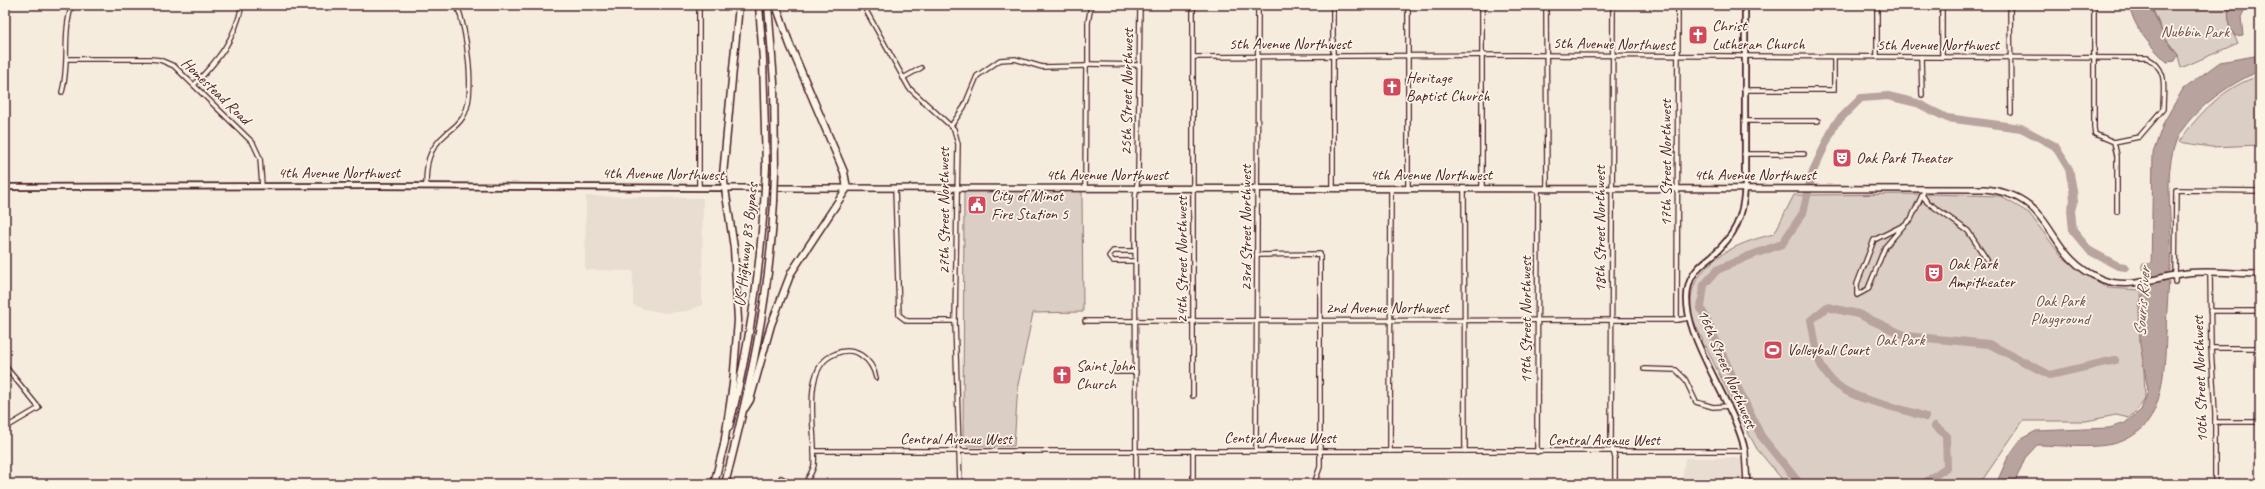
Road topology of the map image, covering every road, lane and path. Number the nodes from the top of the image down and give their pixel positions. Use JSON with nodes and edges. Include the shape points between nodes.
{"nodes":[{"id":1,"x":72,"y":5,"type":"edge"},
{"id":2,"x":242,"y":5,"type":"edge"},
{"id":3,"x":457,"y":5,"type":"edge"},
{"id":4,"x":699,"y":5,"type":"edge"},
{"id":5,"x":739,"y":5,"type":"edge"},
{"id":6,"x":759,"y":5,"type":"edge"},
{"id":7,"x":768,"y":5,"type":"edge"},
{"id":8,"x":776,"y":5,"type":"edge"},
{"id":9,"x":863,"y":5,"type":"edge"},
{"id":10,"x":1091,"y":5,"type":"edge"},
{"id":11,"x":1140,"y":5,"type":"edge"},
{"id":12,"x":1193,"y":5,"type":"edge"},
{"id":13,"x":1258,"y":5,"type":"edge"},
{"id":14,"x":1333,"y":5,"type":"edge"},
{"id":15,"x":1408,"y":5,"type":"edge"},
{"id":16,"x":1482,"y":5,"type":"edge"},
{"id":17,"x":1546,"y":5,"type":"edge"},
{"id":18,"x":1613,"y":5,"type":"edge"},
{"id":19,"x":1678,"y":5,"type":"edge"},
{"id":20,"x":1745,"y":5,"type":"edge"},
{"id":21,"x":1877,"y":5,"type":"edge"},
{"id":22,"x":1942,"y":5,"type":"edge"},
{"id":23,"x":2010,"y":5,"type":"edge"},
{"id":24,"x":2094,"y":5,"type":"edge"},
{"id":25,"x":1482,"y":55,"type":"junction"},
{"id":26,"x":1333,"y":56,"type":"junction"},
{"id":27,"x":1407,"y":56,"type":"junction"},
{"id":28,"x":1545,"y":56,"type":"junction"},
{"id":29,"x":1613,"y":56,"type":"junction"},
{"id":30,"x":1194,"y":57,"type":"junction"},
{"id":31,"x":1258,"y":57,"type":"junction"},
{"id":32,"x":1677,"y":57,"type":"junction"},
{"id":33,"x":1744,"y":57,"type":"junction"},
{"id":34,"x":1834,"y":57,"type":"junction"},
{"id":35,"x":1877,"y":57,"type":"junction"},
{"id":36,"x":1921,"y":57,"type":"junction"},
{"id":37,"x":1942,"y":58,"type":"junction"},
{"id":38,"x":2010,"y":58,"type":"junction"},
{"id":39,"x":2094,"y":58,"type":"junction"},
{"id":40,"x":67,"y":59,"type":"junction"},
{"id":41,"x":1087,"y":65,"type":"junction"},
{"id":42,"x":1138,"y":65,"type":"junction"},
{"id":43,"x":921,"y":68,"type":"dead end"},
{"id":44,"x":903,"y":78,"type":"junction"},
{"id":45,"x":194,"y":85,"type":"junction"},
{"id":46,"x":1744,"y":90,"type":"junction"},
{"id":47,"x":62,"y":92,"type":"dead end"},
{"id":48,"x":1922,"y":95,"type":"dead end"},
{"id":49,"x":2011,"y":113,"type":"dead end"},
{"id":50,"x":1744,"y":121,"type":"junction"},
{"id":51,"x":1818,"y":121,"type":"dead end"},
{"id":52,"x":951,"y":126,"type":"junction"},
{"id":53,"x":2114,"y":142,"type":"junction"},
{"id":54,"x":1744,"y":154,"type":"junction"},
{"id":55,"x":1804,"y":154,"type":"dead end"},
{"id":56,"x":262,"y":186,"type":"junction"},
{"id":57,"x":426,"y":186,"type":"junction"},
{"id":58,"x":5,"y":187,"type":"edge"},
{"id":59,"x":956,"y":187,"type":"junction"},
{"id":60,"x":1085,"y":187,"type":"junction"},
{"id":61,"x":1137,"y":187,"type":"junction"},
{"id":62,"x":1258,"y":187,"type":"junction"},
{"id":63,"x":1333,"y":187,"type":"junction"},
{"id":64,"x":1745,"y":187,"type":"junction"},
{"id":65,"x":699,"y":188,"type":"junction"},
{"id":66,"x":723,"y":188,"type":"junction"},
{"id":67,"x":847,"y":188,"type":"junction"},
{"id":68,"x":895,"y":188,"type":"junction"},
{"id":69,"x":1194,"y":188,"type":"junction"},
{"id":70,"x":1391,"y":188,"type":"junction"},
{"id":71,"x":1408,"y":188,"type":"junction"},
{"id":72,"x":1464,"y":188,"type":"junction"},
{"id":73,"x":1482,"y":188,"type":"junction"},
{"id":74,"x":1538,"y":188,"type":"junction"},
{"id":75,"x":1547,"y":188,"type":"junction"},
{"id":76,"x":1612,"y":188,"type":"junction"},
{"id":77,"x":1678,"y":188,"type":"junction"},
{"id":78,"x":1926,"y":188,"type":"junction"},
{"id":79,"x":2260,"y":191,"type":"edge"},
{"id":80,"x":1923,"y":196,"type":"junction"},
{"id":81,"x":2117,"y":212,"type":"dead end"},
{"id":82,"x":1904,"y":225,"type":"junction"},
{"id":83,"x":1135,"y":251,"type":"junction"},
{"id":84,"x":1257,"y":255,"type":"junction"},
{"id":85,"x":1986,"y":260,"type":"dead end"},
{"id":86,"x":1135,"y":261,"type":"junction"},
{"id":87,"x":2210,"y":274,"type":"junction"},
{"id":88,"x":2260,"y":274,"type":"edge"},
{"id":89,"x":2172,"y":276,"type":"junction"},
{"id":90,"x":2174,"y":282,"type":"dead end"},
{"id":91,"x":2210,"y":311,"type":"junction"},
{"id":92,"x":2260,"y":311,"type":"edge"},
{"id":93,"x":1689,"y":318,"type":"junction"},
{"id":94,"x":955,"y":320,"type":"junction"},
{"id":95,"x":1321,"y":320,"type":"junction"},
{"id":96,"x":1391,"y":320,"type":"junction"},
{"id":97,"x":1464,"y":320,"type":"junction"},
{"id":98,"x":1538,"y":320,"type":"junction"},
{"id":99,"x":1612,"y":320,"type":"junction"},
{"id":100,"x":1677,"y":320,"type":"junction"},
{"id":101,"x":1085,"y":321,"type":"dead end"},
{"id":102,"x":1135,"y":321,"type":"junction"},
{"id":103,"x":1194,"y":321,"type":"junction"},
{"id":104,"x":1258,"y":321,"type":"junction"},
{"id":105,"x":2211,"y":348,"type":"junction"},
{"id":106,"x":2260,"y":348,"type":"edge"},
{"id":107,"x":5,"y":366,"type":"edge"},
{"id":108,"x":1644,"y":369,"type":"dead end"},
{"id":109,"x":1115,"y":372,"type":"dead end"},
{"id":110,"x":1136,"y":372,"type":"junction"},
{"id":111,"x":876,"y":378,"type":"dead end"},
{"id":112,"x":1193,"y":396,"type":"dead end"},
{"id":113,"x":1729,"y":406,"type":"junction"},
{"id":114,"x":745,"y":408,"type":"junction"},
{"id":115,"x":2215,"y":422,"type":"junction"},
{"id":116,"x":2260,"y":422,"type":"edge"},
{"id":117,"x":5,"y":428,"type":"edge"},
{"id":118,"x":724,"y":445,"type":"junction"},
{"id":119,"x":960,"y":450,"type":"junction"},
{"id":120,"x":1193,"y":450,"type":"junction"},
{"id":121,"x":1256,"y":450,"type":"junction"},
{"id":122,"x":1320,"y":450,"type":"junction"},
{"id":123,"x":814,"y":451,"type":"junction"},
{"id":124,"x":1136,"y":451,"type":"junction"},
{"id":125,"x":1390,"y":451,"type":"junction"},
{"id":126,"x":1465,"y":451,"type":"junction"},
{"id":127,"x":1745,"y":451,"type":"junction"},
{"id":128,"x":1537,"y":452,"type":"junction"},
{"id":129,"x":1614,"y":452,"type":"junction"},
{"id":130,"x":781,"y":478,"type":"dead end"},
{"id":131,"x":714,"y":484,"type":"edge"},
{"id":132,"x":725,"y":484,"type":"edge"},
{"id":133,"x":792,"y":484,"type":"edge"},
{"id":134,"x":805,"y":484,"type":"edge"},
{"id":135,"x":960,"y":484,"type":"edge"},
{"id":136,"x":1136,"y":484,"type":"edge"},
{"id":137,"x":1193,"y":484,"type":"edge"},
{"id":138,"x":1314,"y":484,"type":"edge"},
{"id":139,"x":1615,"y":484,"type":"edge"},
{"id":140,"x":1747,"y":484,"type":"edge"},
{"id":141,"x":2039,"y":484,"type":"edge"},
{"id":142,"x":2151,"y":484,"type":"edge"},
{"id":143,"x":2214,"y":484,"type":"edge"}],
"edges":[{"from":1,"to":40,"type":"street","via":[[67,23]]},
{"from":2,"to":45,"type":"street","via":[[235,32],[225,50]]},
{"from":3,"to":57,"type":"street","via":[[469,54],[467,107],[459,122],[433,147],[426,165]]},
{"from":4,"to":65,"type":"street"},
{"from":5,"to":66,"type":"highway"},
{"from":6,"to":118,"type":"highway","name":"US Highway 83 Bypass","bridge":true,"via":[[764,60],[764,205],[758,274],[747,350]]},
{"from":7,"to":114,"type":"highway","name":"US Highway 83 Bypass","bridge":true,"via":[[774,82],[774,201],[768,275]]},
{"from":8,"to":67,"type":"highway","via":[[790,45],[844,172]]},
{"from":9,"to":44,"type":"street","name":"27th Street Northwest"},
{"from":10,"to":41,"type":"street"},
{"from":11,"to":42,"type":"street","name":"25th Street Northwest"},
{"from":12,"to":30,"type":"street","name":"24th Street Northwest"},
{"from":13,"to":31,"type":"street","name":"23rd Street Northwest"},
{"from":14,"to":26,"type":"street"},
{"from":15,"to":27,"type":"street"},
{"from":16,"to":25,"type":"street"},
{"from":17,"to":28,"type":"street"},
{"from":18,"to":29,"type":"street","name":"18th Street Northwest"},
{"from":19,"to":32,"type":"street","name":"17th Street Northwest"},
{"from":20,"to":33,"type":"street","name":"16th Street Northwest"},
{"from":21,"to":35,"type":"street"},
{"from":22,"to":37,"type":"street"},
{"from":23,"to":38,"type":"street"},
{"from":24,"to":39,"type":"street"},
{"from":25,"to":27,"type":"street","name":"5th Avenue Northwest"},
{"from":25,"to":28,"type":"street","name":"5th Avenue Northwest"},
{"from":25,"to":73,"type":"street"},
{"from":26,"to":27,"type":"street","name":"5th Avenue Northwest"},
{"from":26,"to":31,"type":"street","name":"5th Avenue Northwest"},
{"from":26,"to":63,"type":"street"},
{"from":27,"to":71,"type":"street"},
{"from":28,"to":29,"type":"street","name":"5th Avenue Northwest"},
{"from":28,"to":75,"type":"street"},
{"from":29,"to":32,"type":"street","name":"5th Avenue Northwest"},
{"from":29,"to":76,"type":"street","name":"18th Street Northwest"},
{"from":30,"to":31,"type":"street","name":"5th Avenue Northwest"},
{"from":30,"to":69,"type":"street","name":"24th Street Northwest"},
{"from":31,"to":62,"type":"street","name":"23rd Street Northwest"},
{"from":32,"to":33,"type":"street","name":"5th Avenue Northwest"},
{"from":32,"to":77,"type":"street","name":"17th Street Northwest"},
{"from":33,"to":34,"type":"street","name":"5th Avenue Northwest"},
{"from":33,"to":46,"type":"street","name":"16th Street Northwest"},
{"from":34,"to":35,"type":"street","name":"5th Avenue Northwest"},
{"from":34,"to":46,"type":"street","via":[[1834,90]]},
{"from":35,"to":36,"type":"street","name":"5th Avenue Northwest"},
{"from":36,"to":37,"type":"street","name":"5th Avenue Northwest"},
{"from":36,"to":48,"type":"street"},
{"from":37,"to":38,"type":"street","name":"5th Avenue Northwest"},
{"from":38,"to":39,"type":"street","name":"5th Avenue Northwest"},
{"from":38,"to":49,"type":"street"},
{"from":39,"to":53,"type":"street","via":[[2095,134]]},
{"from":39,"to":53,"type":"street","name":"5th Avenue Northwest","via":[[2136,57],[2157,63],[2162,73],[2162,109],[2139,137]]},
{"from":40,"to":45,"type":"street","name":"Homestead Road","via":[[160,60],[174,66]]},
{"from":40,"to":47,"type":"street"},
{"from":41,"to":42,"type":"street"},
{"from":41,"to":52,"type":"street","via":[[1042,67],[1015,59],[1000,60],[977,76],[964,108]]},
{"from":41,"to":60,"type":"street"},
{"from":42,"to":61,"type":"street","name":"25th Street Northwest"},
{"from":43,"to":44,"type":"street"},
{"from":44,"to":52,"type":"street","name":"27th Street Northwest","via":[[909,88]]},
{"from":45,"to":56,"type":"street","name":"Homestead Road","via":[[252,143],[260,158]]},
{"from":46,"to":50,"type":"street","name":"16th Street Northwest"},
{"from":50,"to":51,"type":"street"},
{"from":50,"to":54,"type":"street","name":"16th Street Northwest"},
{"from":52,"to":59,"type":"street","name":"27th Street Northwest","via":[[954,128],[958,144]]},
{"from":53,"to":81,"type":"street","via":[[2117,156]]},
{"from":54,"to":55,"type":"street"},
{"from":54,"to":64,"type":"street","name":"16th Street Northwest"},
{"from":56,"to":57,"type":"street","name":"4th Avenue Northwest"},
{"from":56,"to":58,"type":"street","name":"4th Avenue Northwest"},
{"from":57,"to":65,"type":"street","name":"4th Avenue Northwest"},
{"from":59,"to":60,"type":"main road","name":"4th Avenue Northwest"},
{"from":59,"to":68,"type":"main road","name":"4th Avenue Northwest"},
{"from":59,"to":94,"type":"street","name":"27th Street Northwest"},
{"from":60,"to":61,"type":"main road","name":"4th Avenue Northwest"},
{"from":61,"to":69,"type":"main road","name":"4th Avenue Northwest"},
{"from":61,"to":83,"type":"street","name":"25th Street Northwest"},
{"from":62,"to":63,"type":"main road","name":"4th Avenue Northwest"},
{"from":62,"to":69,"type":"main road","name":"4th Avenue Northwest"},
{"from":62,"to":84,"type":"street","name":"23rd Street Northwest"},
{"from":63,"to":70,"type":"main road","name":"4th Avenue Northwest"},
{"from":64,"to":77,"type":"main road","name":"4th Avenue Northwest"},
{"from":64,"to":78,"type":"main road","name":"4th Avenue Northwest"},
{"from":64,"to":93,"type":"street","name":"16th Street Northwest","via":[[1742,213],[1733,233],[1693,276],[1687,296]]},
{"from":65,"to":66,"type":"street","name":"4th Avenue Northwest"},
{"from":66,"to":67,"type":"main road","name":"4th Avenue Northwest"},
{"from":66,"to":118,"type":"highway","via":[[734,248],[738,320],[733,384]]},
{"from":67,"to":68,"type":"main road","name":"4th Avenue Northwest"},
{"from":67,"to":114,"type":"highway","via":[[791,273],[771,325],[750,400]]},
{"from":68,"to":94,"type":"street","via":[[898,310],[901,318]]},
{"from":69,"to":103,"type":"street","name":"24th Street Northwest"},
{"from":70,"to":71,"type":"main road","name":"4th Avenue Northwest"},
{"from":70,"to":96,"type":"street"},
{"from":71,"to":72,"type":"main road","name":"4th Avenue Northwest"},
{"from":72,"to":73,"type":"main road","name":"4th Avenue Northwest"},
{"from":72,"to":97,"type":"street"},
{"from":73,"to":74,"type":"main road","name":"4th Avenue Northwest"},
{"from":74,"to":75,"type":"main road","name":"4th Avenue Northwest"},
{"from":74,"to":98,"type":"street","name":"19th Street Northwest"},
{"from":75,"to":76,"type":"main road","name":"4th Avenue Northwest"},
{"from":76,"to":77,"type":"main road","name":"4th Avenue Northwest"},
{"from":76,"to":99,"type":"street","name":"18th Street Northwest"},
{"from":77,"to":100,"type":"street","name":"17th Street Northwest"},
{"from":78,"to":80,"type":"street"},
{"from":78,"to":89,"type":"main road","name":"4th Avenue Northwest","via":[[1995,190],[2018,197],[2041,215],[2060,246],[2077,266],[2103,280],[2127,284]]},
{"from":79,"to":89,"type":"street","via":[[2176,190]]},
{"from":80,"to":82,"type":"street","via":[[1911,219]]},
{"from":80,"to":85,"type":"street","via":[[1927,202],[1968,231]]},
{"from":82,"to":82,"type":"street","via":[[1885,247],[1868,289],[1857,295],[1857,284],[1874,240]]},
{"from":83,"to":86,"type":"street","name":"25th Street Northwest"},
{"from":83,"to":86,"type":"street","via":[[1113,251],[1109,256],[1113,261]]},
{"from":84,"to":95,"type":"street","via":[[1320,254]]},
{"from":84,"to":104,"type":"street","name":"23rd Street Northwest"},
{"from":86,"to":102,"type":"street","name":"25th Street Northwest"},
{"from":87,"to":88,"type":"main road","name":"4th Avenue Northwest"},
{"from":87,"to":89,"type":"main road","name":"4th Avenue Northwest","via":[[2193,272]]},
{"from":87,"to":91,"type":"street","name":"10th Street Northwest"},
{"from":89,"to":90,"type":"street"},
{"from":91,"to":92,"type":"street"},
{"from":91,"to":105,"type":"street","name":"10th Street Northwest"},
{"from":93,"to":100,"type":"street","name":"2nd Avenue Northwest"},
{"from":93,"to":113,"type":"street","name":"16th Street Northwest"},
{"from":94,"to":119,"type":"street","name":"27th Street Northwest"},
{"from":95,"to":96,"type":"street","name":"2nd Avenue Northwest"},
{"from":95,"to":104,"type":"street","name":"2nd Avenue Northwest"},
{"from":95,"to":122,"type":"street"},
{"from":96,"to":97,"type":"street","name":"2nd Avenue Northwest"},
{"from":96,"to":125,"type":"street"},
{"from":97,"to":98,"type":"street","name":"2nd Avenue Northwest"},
{"from":97,"to":126,"type":"street"},
{"from":98,"to":99,"type":"street","name":"2nd Avenue Northwest"},
{"from":98,"to":128,"type":"street","name":"19th Street Northwest"},
{"from":99,"to":100,"type":"street","name":"2nd Avenue Northwest"},
{"from":99,"to":129,"type":"street","name":"18th Street Northwest","via":[[1611,443]]},
{"from":101,"to":102,"type":"street","name":"2nd Avenue Northwest"},
{"from":102,"to":103,"type":"street","name":"2nd Avenue Northwest"},
{"from":102,"to":110,"type":"street","name":"25th Street Northwest"},
{"from":103,"to":104,"type":"street","name":"2nd Avenue Northwest"},
{"from":103,"to":112,"type":"street","name":"24th Street Northwest"},
{"from":104,"to":121,"type":"street","name":"23rd Street Northwest"},
{"from":105,"to":106,"type":"street"},
{"from":105,"to":115,"type":"street","name":"10th Street Northwest"},
{"from":107,"to":117,"type":"street","via":[[39,408]]},
{"from":108,"to":113,"type":"street","via":[[1676,370],[1685,379],[1696,402],[1714,407]]},
{"from":109,"to":110,"type":"street"},
{"from":110,"to":124,"type":"street","name":"25th Street Northwest"},
{"from":111,"to":123,"type":"street","via":[[871,363],[855,352],[835,353],[820,365],[813,382]]},
{"from":113,"to":127,"type":"street","name":"16th Street Northwest","via":[[1739,428]]},
{"from":114,"to":132,"type":"highway","name":"US Highway 83 Bypass"},
{"from":115,"to":116,"type":"street"},
{"from":115,"to":143,"type":"street","name":"10th Street Northwest"},
{"from":118,"to":131,"type":"highway","name":"US Highway 83 Bypass"},
{"from":119,"to":123,"type":"street","name":"Central Avenue West"},
{"from":119,"to":124,"type":"street","name":"Central Avenue West"},
{"from":119,"to":135,"type":"street","name":"27th Street Northwest"},
{"from":120,"to":121,"type":"street","name":"Central Avenue West"},
{"from":120,"to":124,"type":"street","name":"Central Avenue West"},
{"from":120,"to":137,"type":"street"},
{"from":121,"to":122,"type":"street","name":"Central Avenue West"},
{"from":122,"to":125,"type":"street","name":"Central Avenue West"},
{"from":122,"to":138,"type":"street","via":[[1320,467]]},
{"from":123,"to":134,"type":"street","via":[[814,466]]},
{"from":124,"to":136,"type":"street","name":"25th Street Northwest"},
{"from":125,"to":126,"type":"street","name":"Central Avenue West"},
{"from":126,"to":128,"type":"street","name":"Central Avenue West"},
{"from":127,"to":129,"type":"street","name":"Central Avenue West"},
{"from":127,"to":140,"type":"main road"},
{"from":128,"to":129,"type":"street","name":"Central Avenue West"},
{"from":129,"to":139,"type":"street","name":"18th Street Northwest"},
{"from":130,"to":133,"type":"street"},
{"from":141,"to":142,"type":"street"}]}
